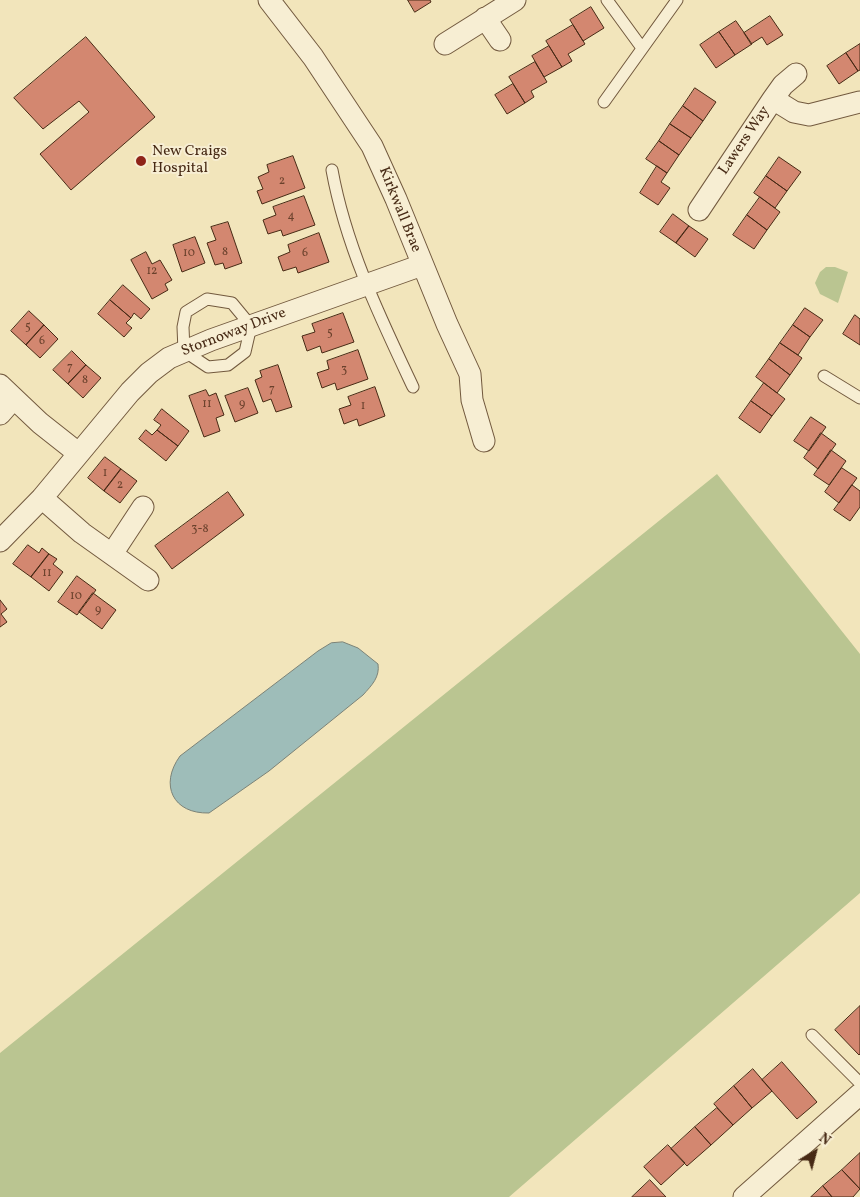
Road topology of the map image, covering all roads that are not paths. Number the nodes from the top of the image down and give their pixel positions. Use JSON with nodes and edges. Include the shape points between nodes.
{"nodes":[{"id":1,"x":269,"y":0,"type":"edge"},
{"id":2,"x":515,"y":0,"type":"edge"},
{"id":3,"x":607,"y":0,"type":"edge"},
{"id":4,"x":677,"y":0,"type":"edge"},
{"id":5,"x":485,"y":18,"type":"junction"},
{"id":6,"x":500,"y":40,"type":"dead end"},
{"id":7,"x":445,"y":44,"type":"dead end"},
{"id":8,"x":642,"y":48,"type":"junction"},
{"id":9,"x":796,"y":74,"type":"dead end"},
{"id":10,"x":773,"y":99,"type":"junction"},
{"id":11,"x":604,"y":102,"type":"dead end"},
{"id":12,"x":860,"y":102,"type":"edge"},
{"id":13,"x":332,"y":170,"type":"dead end"},
{"id":14,"x":699,"y":210,"type":"dead end"},
{"id":15,"x":422,"y":266,"type":"junction"},
{"id":16,"x":366,"y":286,"type":"junction"},
{"id":17,"x":251,"y":326,"type":"junction"},
{"id":18,"x":184,"y":351,"type":"junction"},
{"id":19,"x":824,"y":376,"type":"dead end"},
{"id":20,"x":413,"y":387,"type":"dead end"},
{"id":21,"x":860,"y":398,"type":"edge"},
{"id":22,"x":4,"y":400,"type":"edge"},
{"id":23,"x":484,"y":441,"type":"dead end"},
{"id":24,"x":78,"y":454,"type":"junction"},
{"id":25,"x":42,"y":498,"type":"junction"},
{"id":26,"x":143,"y":507,"type":"dead end"},
{"id":27,"x":0,"y":542,"type":"edge"},
{"id":28,"x":112,"y":554,"type":"junction"},
{"id":29,"x":148,"y":580,"type":"dead end"},
{"id":30,"x":812,"y":1035,"type":"dead end"},
{"id":31,"x":860,"y":1083,"type":"edge"},
{"id":32,"x":860,"y":1094,"type":"edge"},
{"id":33,"x":744,"y":1197,"type":"edge"}],
"edges":[{"from":1,"to":15,"type":"street","name":"Kirkwall Brae","via":[[313,57],[372,146]]},
{"from":2,"to":5,"type":"street"},
{"from":3,"to":8,"type":"lane"},
{"from":4,"to":8,"type":"lane"},
{"from":5,"to":6,"type":"street"},
{"from":5,"to":7,"type":"street"},
{"from":8,"to":11,"type":"lane"},
{"from":9,"to":10,"type":"street"},
{"from":10,"to":12,"type":"street","name":"Lawers Way","via":[[794,112],[809,115]]},
{"from":10,"to":14,"type":"street","name":"Lawers Way"},
{"from":13,"to":16,"type":"lane","via":[[338,203]]},
{"from":15,"to":16,"type":"street","name":"Stornoway Drive"},
{"from":15,"to":23,"type":"street","name":"Kirkwall Brae","via":[[470,374],[472,400]]},
{"from":16,"to":17,"type":"street","name":"Stornoway Drive"},
{"from":16,"to":20,"type":"lane"},
{"from":17,"to":18,"type":"street","name":"Stornoway Drive"},
{"from":17,"to":18,"type":"lane","via":[[245,352],[228,365],[208,367]]},
{"from":17,"to":18,"type":"lane","via":[[232,303],[207,299],[186,312]]},
{"from":18,"to":24,"type":"street","name":"Stornoway Drive","via":[[150,373]]},
{"from":19,"to":21,"type":"lane"},
{"from":22,"to":24,"type":"street"},
{"from":24,"to":25,"type":"street","name":"Stornoway Drive"},
{"from":25,"to":27,"type":"street","name":"Stornoway Drive"},
{"from":25,"to":28,"type":"street"},
{"from":26,"to":28,"type":"street"},
{"from":28,"to":29,"type":"street"},
{"from":30,"to":31,"type":"lane"},
{"from":32,"to":33,"type":"street"}]}
